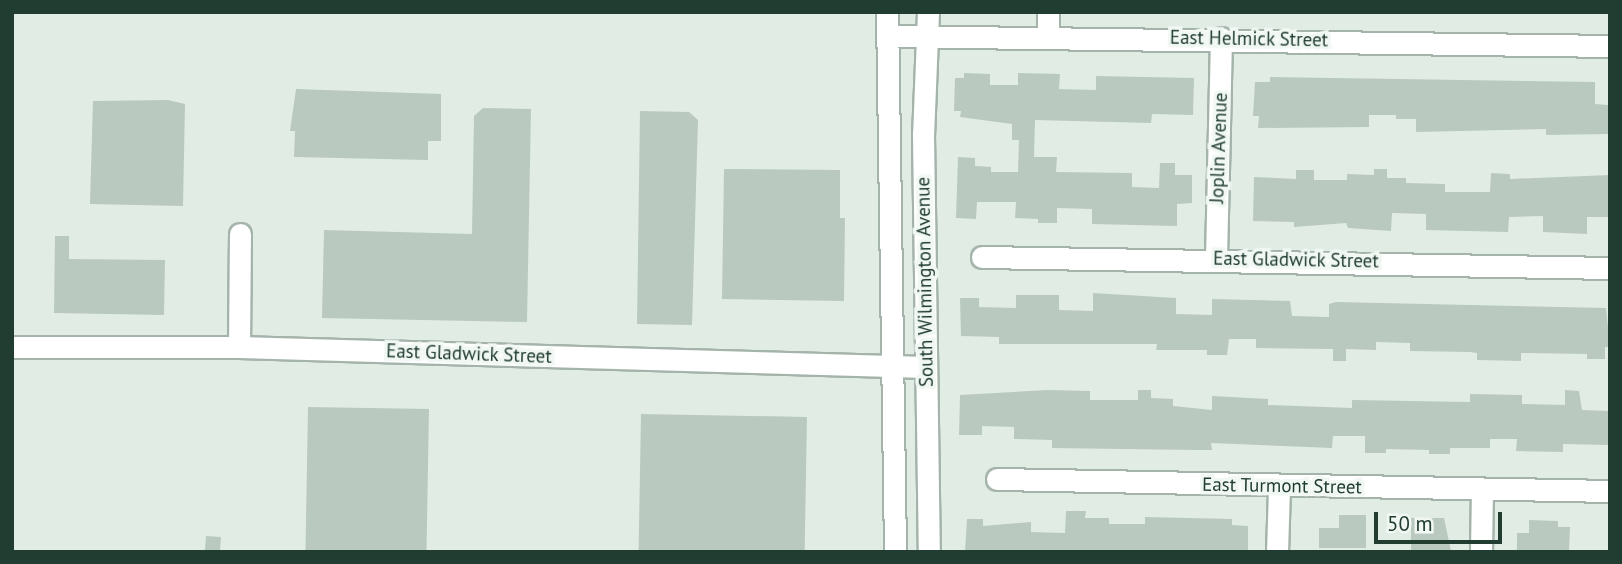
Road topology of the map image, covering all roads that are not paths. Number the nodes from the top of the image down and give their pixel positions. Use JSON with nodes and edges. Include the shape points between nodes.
{"nodes":[{"id":1,"x":887,"y":12,"type":"edge"},
{"id":2,"x":928,"y":12,"type":"edge"},
{"id":3,"x":1048,"y":12,"type":"edge"},
{"id":4,"x":928,"y":34,"type":"junction"},
{"id":5,"x":1048,"y":35,"type":"junction"},
{"id":6,"x":888,"y":36,"type":"junction"},
{"id":7,"x":1222,"y":38,"type":"junction"},
{"id":8,"x":1610,"y":46,"type":"edge"},
{"id":9,"x":240,"y":234,"type":"dead end"},
{"id":10,"x":982,"y":257,"type":"dead end"},
{"id":11,"x":1216,"y":258,"type":"junction"},
{"id":12,"x":1610,"y":268,"type":"edge"},
{"id":13,"x":12,"y":347,"type":"edge"},
{"id":14,"x":239,"y":347,"type":"junction"},
{"id":15,"x":892,"y":366,"type":"junction"},
{"id":16,"x":926,"y":367,"type":"junction"},
{"id":17,"x":997,"y":480,"type":"dead end"},
{"id":18,"x":1279,"y":487,"type":"junction"},
{"id":19,"x":1482,"y":489,"type":"junction"},
{"id":20,"x":1610,"y":491,"type":"edge"},
{"id":21,"x":895,"y":552,"type":"edge"},
{"id":22,"x":929,"y":552,"type":"edge"},
{"id":23,"x":1277,"y":552,"type":"edge"},
{"id":24,"x":1481,"y":552,"type":"edge"}],
"edges":[{"from":1,"to":6,"type":"street","name":"South Wilmington Avenue"},
{"from":2,"to":4,"type":"street","name":"South Wilmington Avenue"},
{"from":3,"to":5,"type":"street"},
{"from":4,"to":5,"type":"street","name":"East Helmick Street"},
{"from":4,"to":6,"type":"street","name":"East Helmick Street"},
{"from":4,"to":16,"type":"street","name":"South Wilmington Avenue","via":[[923,134]]},
{"from":5,"to":7,"type":"street","name":"East Helmick Street"},
{"from":6,"to":15,"type":"street","name":"South Wilmington Avenue"},
{"from":7,"to":8,"type":"street","name":"East Helmick Street"},
{"from":7,"to":11,"type":"street","name":"Joplin Avenue"},
{"from":9,"to":14,"type":"street"},
{"from":10,"to":11,"type":"street","name":"East Gladwick Street"},
{"from":11,"to":12,"type":"street","name":"East Gladwick Street"},
{"from":13,"to":14,"type":"street","name":"East Gladwick Street"},
{"from":14,"to":15,"type":"street","name":"East Gladwick Street"},
{"from":15,"to":16,"type":"street","name":"East Gladwick Street"},
{"from":15,"to":21,"type":"street","name":"South Wilmington Avenue"},
{"from":16,"to":22,"type":"street","name":"South Wilmington Avenue"},
{"from":17,"to":18,"type":"street","name":"East Turmont Street"},
{"from":18,"to":19,"type":"street","name":"East Turmont Street"},
{"from":18,"to":23,"type":"street"},
{"from":19,"to":20,"type":"street","name":"East Turmont Street"},
{"from":19,"to":24,"type":"street"}]}
